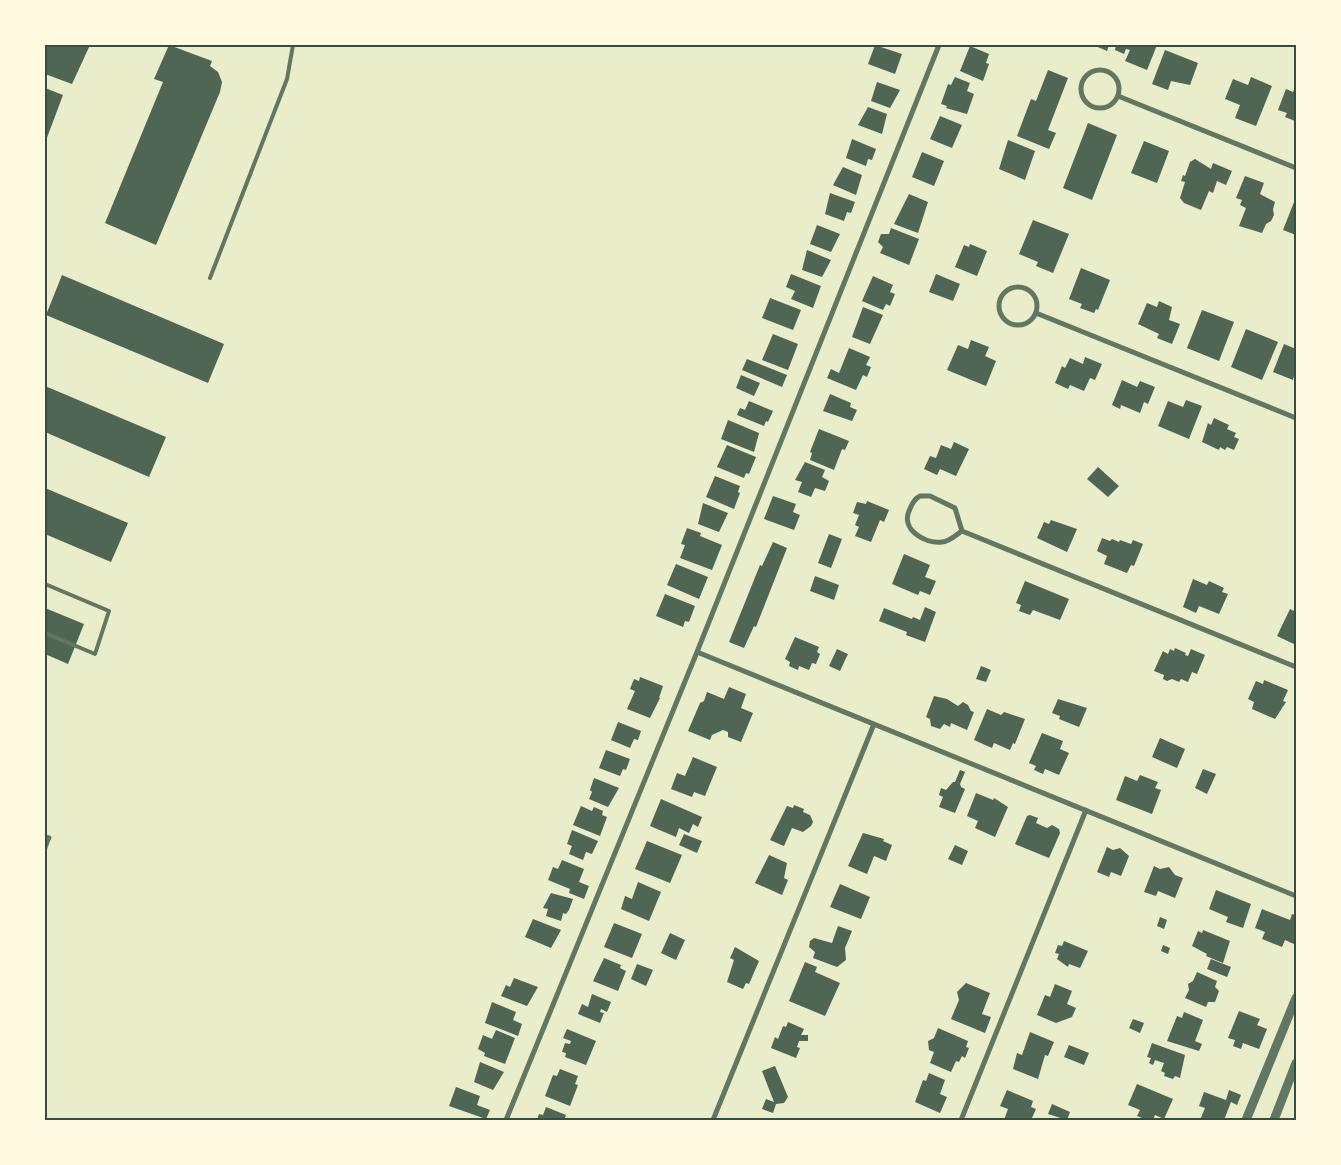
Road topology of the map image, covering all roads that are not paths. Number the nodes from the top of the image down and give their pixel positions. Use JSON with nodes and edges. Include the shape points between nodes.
{"nodes":[{"id":1,"x":294,"y":45,"type":"edge"},
{"id":2,"x":940,"y":45,"type":"edge"},
{"id":3,"x":1118,"y":96,"type":"junction"},
{"id":4,"x":1296,"y":168,"type":"edge"},
{"id":5,"x":210,"y":278,"type":"dead end"},
{"id":6,"x":1036,"y":313,"type":"junction"},
{"id":7,"x":1296,"y":418,"type":"edge"},
{"id":8,"x":962,"y":531,"type":"junction"},
{"id":9,"x":45,"y":584,"type":"edge"},
{"id":10,"x":45,"y":633,"type":"edge"},
{"id":11,"x":698,"y":652,"type":"junction"},
{"id":12,"x":1296,"y":667,"type":"edge"},
{"id":13,"x":874,"y":724,"type":"junction"},
{"id":14,"x":1086,"y":810,"type":"junction"},
{"id":15,"x":47,"y":837,"type":"edge"},
{"id":16,"x":45,"y":849,"type":"edge"},
{"id":17,"x":1296,"y":896,"type":"edge"},
{"id":18,"x":1296,"y":998,"type":"edge"},
{"id":19,"x":1296,"y":1063,"type":"edge"},
{"id":20,"x":506,"y":1120,"type":"edge"},
{"id":21,"x":713,"y":1120,"type":"edge"},
{"id":22,"x":961,"y":1120,"type":"edge"},
{"id":23,"x":1246,"y":1120,"type":"edge"},
{"id":24,"x":1274,"y":1120,"type":"edge"}],
"edges":[{"from":1,"to":5,"type":"lane","via":[[287,79]]},
{"from":2,"to":11,"type":"street"},
{"from":3,"to":3,"type":"street","via":[[1116,79],[1102,70],[1094,71],[1081,83],[1083,100],[1097,109],[1113,104]]},
{"from":3,"to":4,"type":"street"},
{"from":6,"to":6,"type":"street","via":[[1038,304],[1029,289],[1012,287],[1000,299],[999,308],[1008,322],[1024,324]]},
{"from":6,"to":7,"type":"street"},
{"from":8,"to":8,"type":"street","via":[[955,508],[930,496],[915,498],[907,515],[910,530],[943,542]]},
{"from":8,"to":12,"type":"street"},
{"from":9,"to":10,"type":"lane","via":[[109,611],[95,654]]},
{"from":11,"to":13,"type":"street"},
{"from":11,"to":20,"type":"street"},
{"from":13,"to":14,"type":"street"},
{"from":13,"to":21,"type":"street"},
{"from":14,"to":17,"type":"street"},
{"from":14,"to":22,"type":"street"},
{"from":15,"to":16,"type":"lane"},
{"from":18,"to":23,"type":"street"},
{"from":19,"to":24,"type":"street"}]}
